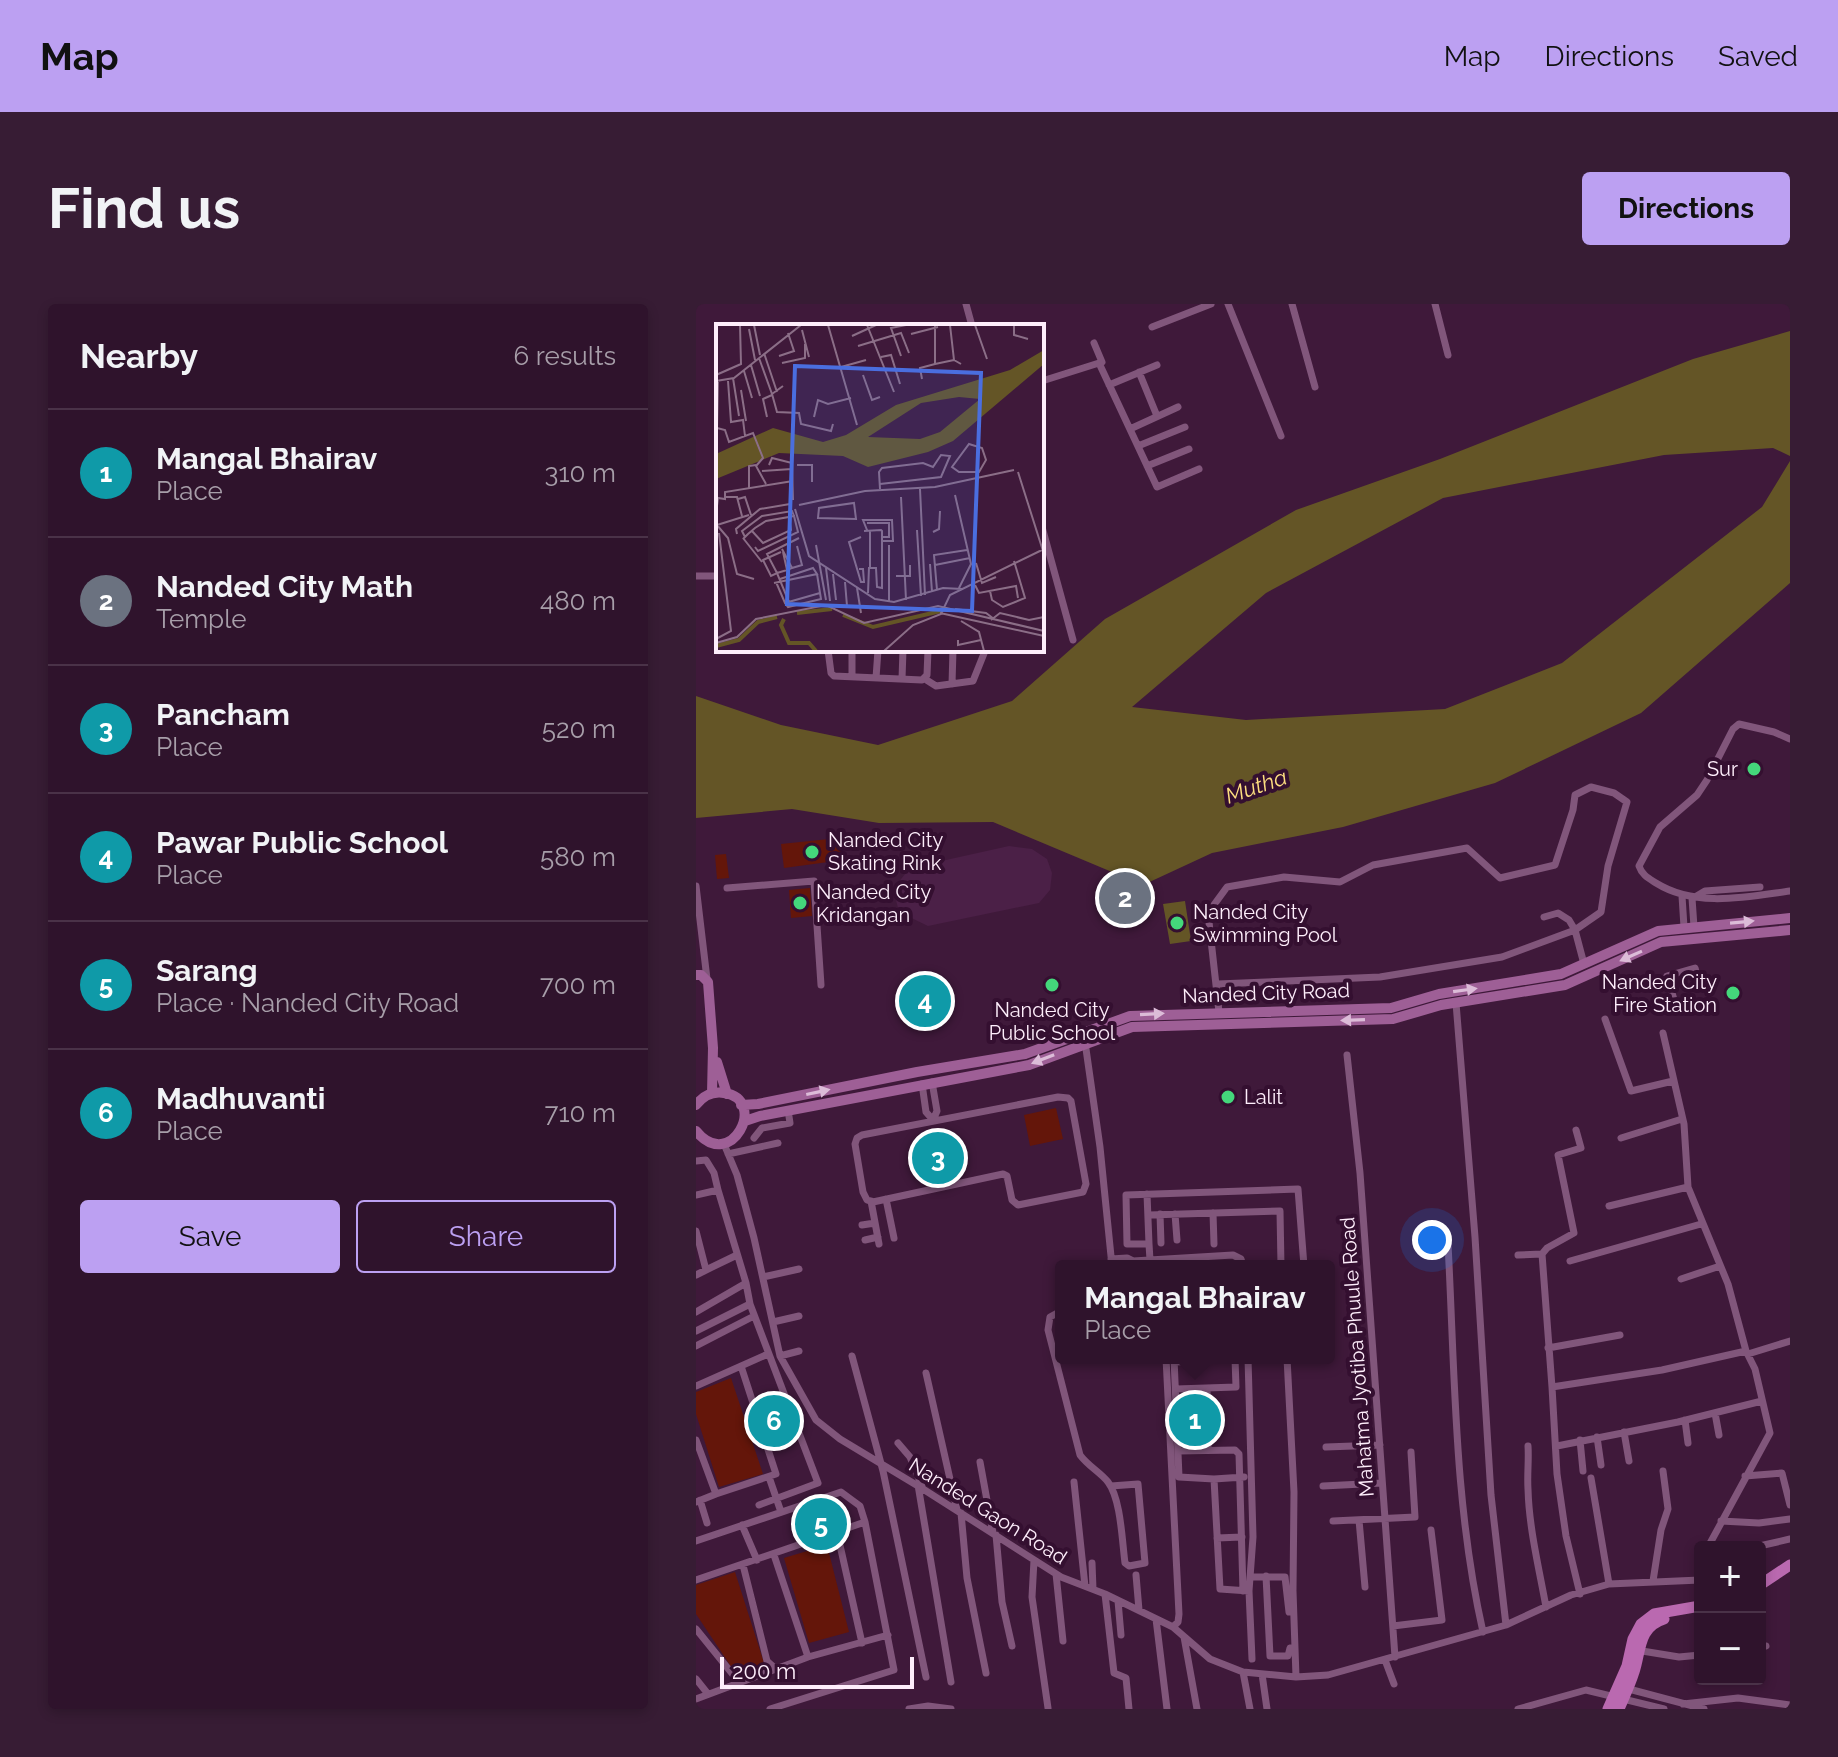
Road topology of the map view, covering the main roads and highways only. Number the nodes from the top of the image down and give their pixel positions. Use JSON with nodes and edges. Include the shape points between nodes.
{"nodes":[{"id":1,"x":1790,"y":1565,"type":"edge"},
{"id":2,"x":1766,"y":1581,"type":"edge"},
{"id":3,"x":1694,"y":1607,"type":"edge"},
{"id":4,"x":1694,"y":1614,"type":"edge"},
{"id":5,"x":1634,"y":1649,"type":"junction"},
{"id":6,"x":1620,"y":1696,"type":"edge"},
{"id":7,"x":1608,"y":1709,"type":"edge"}],
"edges":[{"from":1,"to":2,"type":"main road"},
{"from":3,"to":5,"type":"main road","via":[[1649,1617],[1637,1629]]},
{"from":4,"to":5,"type":"main road","via":[[1652,1624]]},
{"from":5,"to":6,"type":"main road"},
{"from":6,"to":7,"type":"main road"}]}
